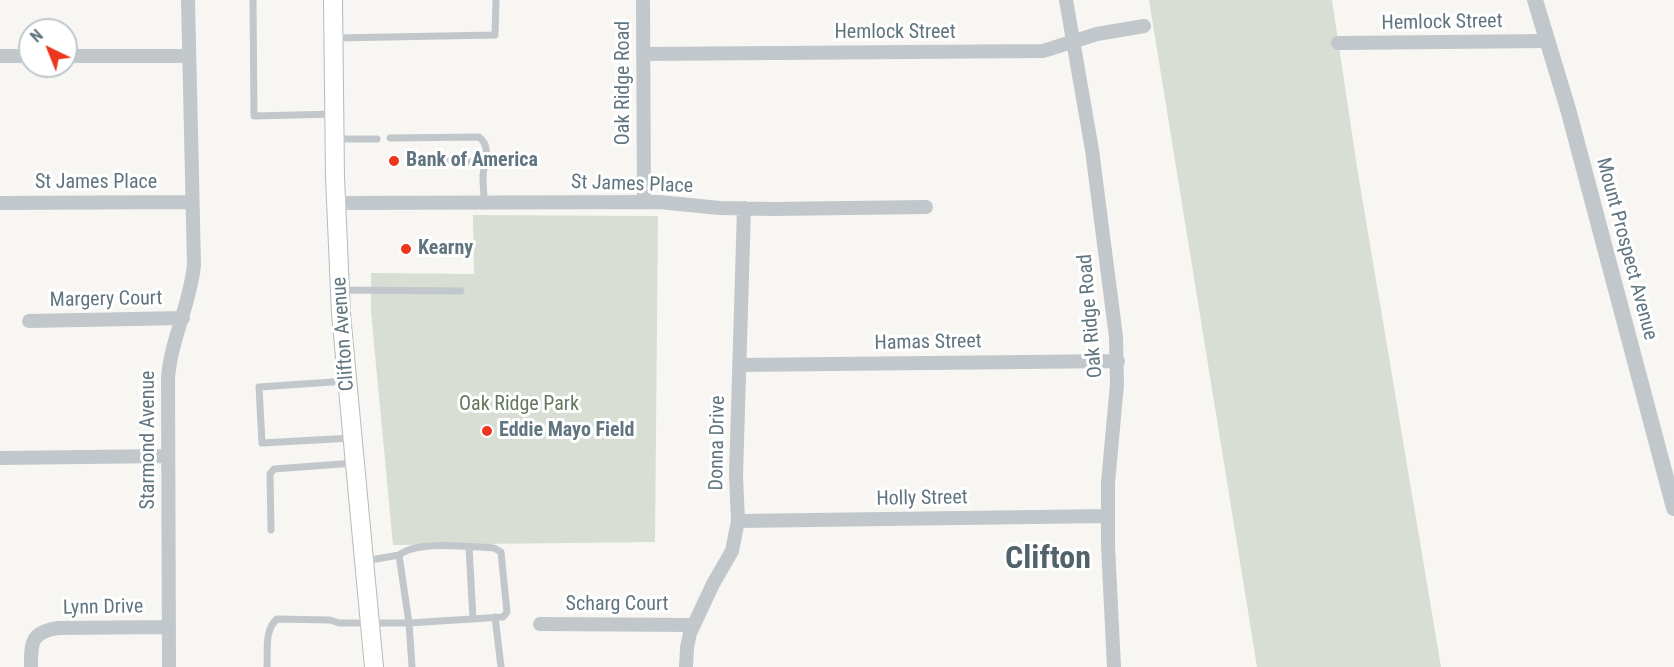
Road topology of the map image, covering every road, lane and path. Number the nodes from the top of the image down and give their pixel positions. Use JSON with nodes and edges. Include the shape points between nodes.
{"nodes":[{"id":1,"x":188,"y":0,"type":"edge"},
{"id":2,"x":253,"y":0,"type":"edge"},
{"id":3,"x":333,"y":0,"type":"edge"},
{"id":4,"x":496,"y":0,"type":"edge"},
{"id":5,"x":643,"y":0,"type":"edge"},
{"id":6,"x":1066,"y":0,"type":"edge"},
{"id":7,"x":1535,"y":0,"type":"edge"},
{"id":8,"x":1144,"y":26,"type":"dead end"},
{"id":9,"x":333,"y":38,"type":"junction"},
{"id":10,"x":1073,"y":41,"type":"junction"},
{"id":11,"x":1547,"y":41,"type":"junction"},
{"id":12,"x":1338,"y":43,"type":"dead end"},
{"id":13,"x":643,"y":54,"type":"junction"},
{"id":14,"x":0,"y":56,"type":"edge"},
{"id":15,"x":18,"y":56,"type":"edge"},
{"id":16,"x":78,"y":56,"type":"edge"},
{"id":17,"x":189,"y":56,"type":"junction"},
{"id":18,"x":334,"y":114,"type":"junction"},
{"id":19,"x":390,"y":138,"type":"dead end"},
{"id":20,"x":334,"y":139,"type":"junction"},
{"id":21,"x":377,"y":139,"type":"dead end"},
{"id":22,"x":486,"y":158,"type":"junction"},
{"id":23,"x":439,"y":161,"type":"dead end"},
{"id":24,"x":192,"y":202,"type":"junction"},
{"id":25,"x":484,"y":202,"type":"junction"},
{"id":26,"x":644,"y":202,"type":"junction"},
{"id":27,"x":0,"y":203,"type":"edge"},
{"id":28,"x":336,"y":203,"type":"junction"},
{"id":29,"x":926,"y":207,"type":"dead end"},
{"id":30,"x":744,"y":208,"type":"junction"},
{"id":31,"x":340,"y":290,"type":"junction"},
{"id":32,"x":461,"y":291,"type":"dead end"},
{"id":33,"x":183,"y":318,"type":"junction"},
{"id":34,"x":29,"y":321,"type":"dead end"},
{"id":35,"x":1118,"y":360,"type":"junction"},
{"id":36,"x":739,"y":365,"type":"junction"},
{"id":37,"x":347,"y":381,"type":"junction"},
{"id":38,"x":352,"y":438,"type":"junction"},
{"id":39,"x":168,"y":456,"type":"junction"},
{"id":40,"x":0,"y":458,"type":"edge"},
{"id":41,"x":354,"y":463,"type":"junction"},
{"id":42,"x":1674,"y":508,"type":"edge"},
{"id":43,"x":1108,"y":516,"type":"junction"},
{"id":44,"x":738,"y":521,"type":"junction"},
{"id":45,"x":271,"y":530,"type":"dead end"},
{"id":46,"x":469,"y":547,"type":"junction"},
{"id":47,"x":399,"y":555,"type":"junction"},
{"id":48,"x":364,"y":561,"type":"junction"},
{"id":49,"x":495,"y":617,"type":"junction"},
{"id":50,"x":473,"y":618,"type":"junction"},
{"id":51,"x":370,"y":622,"type":"junction"},
{"id":52,"x":409,"y":622,"type":"junction"},
{"id":53,"x":540,"y":624,"type":"dead end"},
{"id":54,"x":694,"y":625,"type":"junction"},
{"id":55,"x":169,"y":627,"type":"junction"},
{"id":56,"x":30,"y":667,"type":"edge"},
{"id":57,"x":169,"y":667,"type":"edge"},
{"id":58,"x":267,"y":667,"type":"edge"},
{"id":59,"x":372,"y":667,"type":"edge"},
{"id":60,"x":412,"y":667,"type":"edge"},
{"id":61,"x":501,"y":667,"type":"edge"},
{"id":62,"x":686,"y":667,"type":"edge"},
{"id":63,"x":1114,"y":667,"type":"edge"}],
"edges":[{"from":1,"to":17,"type":"street","name":"Starmond Avenue"},
{"from":2,"to":18,"type":"lane","via":[[254,116]]},
{"from":3,"to":9,"type":"main road","name":"Clifton Avenue"},
{"from":4,"to":9,"type":"lane","via":[[495,35]]},
{"from":5,"to":13,"type":"street","name":"Oak Ridge Road"},
{"from":6,"to":10,"type":"street","name":"Oak Ridge Road"},
{"from":7,"to":11,"type":"street","name":"Mount Prospect Avenue"},
{"from":8,"to":10,"type":"street","name":"Hemlock Street"},
{"from":9,"to":18,"type":"main road","name":"Clifton Avenue"},
{"from":10,"to":13,"type":"street","name":"Hemlock Street","via":[[1043,51]]},
{"from":10,"to":35,"type":"street","name":"Oak Ridge Road","via":[[1092,150]]},
{"from":11,"to":12,"type":"street","name":"Hemlock Street"},
{"from":11,"to":42,"type":"street","name":"Mount Prospect Avenue"},
{"from":13,"to":26,"type":"street","name":"Oak Ridge Road"},
{"from":14,"to":15,"type":"street"},
{"from":16,"to":17,"type":"street"},
{"from":17,"to":24,"type":"street","name":"Starmond Avenue"},
{"from":18,"to":20,"type":"main road","name":"Clifton Avenue"},
{"from":19,"to":22,"type":"lane","via":[[479,138],[485,145]]},
{"from":20,"to":21,"type":"lane"},
{"from":20,"to":28,"type":"main road","name":"Clifton Avenue"},
{"from":22,"to":23,"type":"lane"},
{"from":22,"to":25,"type":"lane"},
{"from":24,"to":27,"type":"street","name":"St James Place"},
{"from":24,"to":33,"type":"street","name":"Starmond Avenue","via":[[194,265]]},
{"from":25,"to":26,"type":"street","name":"St James Place"},
{"from":25,"to":28,"type":"street","name":"St James Place"},
{"from":26,"to":30,"type":"street","name":"St James Place"},
{"from":28,"to":31,"type":"main road","name":"Clifton Avenue"},
{"from":29,"to":30,"type":"street","name":"St James Place"},
{"from":30,"to":36,"type":"street","name":"Donna Drive"},
{"from":31,"to":32,"type":"lane"},
{"from":31,"to":37,"type":"main road","name":"Clifton Avenue"},
{"from":33,"to":34,"type":"street","name":"Margery Court"},
{"from":33,"to":39,"type":"street","name":"Starmond Avenue","via":[[170,357]]},
{"from":35,"to":36,"type":"street","name":"Hamas Street"},
{"from":35,"to":43,"type":"street","name":"Oak Ridge Road"},
{"from":36,"to":44,"type":"street","name":"Donna Drive"},
{"from":37,"to":38,"type":"main road","name":"Clifton Avenue"},
{"from":37,"to":38,"type":"lane","via":[[259,387],[262,443]]},
{"from":38,"to":41,"type":"main road","name":"Clifton Avenue"},
{"from":39,"to":40,"type":"street"},
{"from":39,"to":55,"type":"street","name":"Starmond Avenue"},
{"from":41,"to":45,"type":"lane","via":[[274,469],[270,474]]},
{"from":41,"to":48,"type":"main road","name":"Clifton Avenue"},
{"from":43,"to":44,"type":"street","name":"Holly Street"},
{"from":43,"to":63,"type":"street","name":"Oak Ridge Road"},
{"from":44,"to":54,"type":"street","name":"Donna Drive","via":[[732,551]]},
{"from":46,"to":47,"type":"lane","via":[[406,549]]},
{"from":46,"to":49,"type":"lane","via":[[501,552],[507,612]]},
{"from":46,"to":50,"type":"lane"},
{"from":47,"to":48,"type":"lane"},
{"from":47,"to":52,"type":"lane"},
{"from":48,"to":51,"type":"main road","name":"Clifton Avenue"},
{"from":49,"to":50,"type":"lane"},
{"from":49,"to":61,"type":"lane"},
{"from":50,"to":52,"type":"lane"},
{"from":51,"to":52,"type":"lane"},
{"from":51,"to":58,"type":"lane","via":[[277,619],[268,637]]},
{"from":51,"to":59,"type":"main road","name":"Clifton Avenue"},
{"from":52,"to":60,"type":"lane"},
{"from":53,"to":54,"type":"street","name":"Scharg Court"},
{"from":54,"to":62,"type":"street","name":"Donna Drive"},
{"from":55,"to":56,"type":"street","name":"Lynn Drive","via":[[45,630],[35,636]]},
{"from":55,"to":57,"type":"street","name":"Starmond Avenue"}]}
